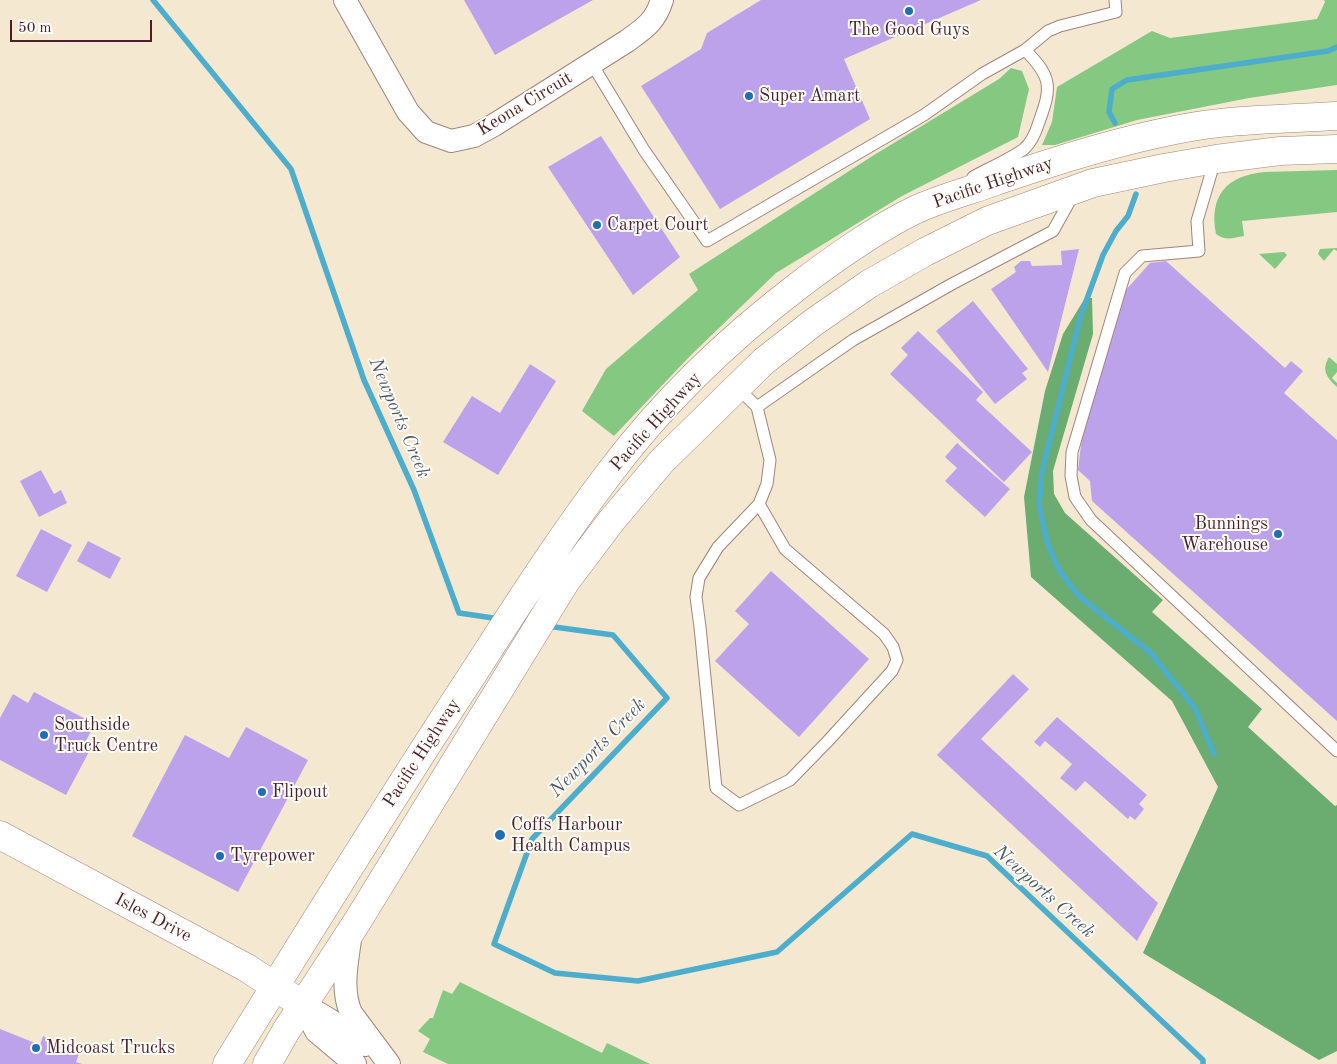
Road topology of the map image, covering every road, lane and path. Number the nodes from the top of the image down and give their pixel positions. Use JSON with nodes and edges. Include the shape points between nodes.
{"nodes":[{"id":1,"x":345,"y":0,"type":"edge"},
{"id":2,"x":662,"y":0,"type":"edge"},
{"id":3,"x":1115,"y":0,"type":"edge"},
{"id":4,"x":1024,"y":50,"type":"junction"},
{"id":5,"x":592,"y":64,"type":"junction"},
{"id":6,"x":1335,"y":115,"type":"edge"},
{"id":7,"x":1337,"y":149,"type":"edge"},
{"id":8,"x":1216,"y":159,"type":"junction"},
{"id":9,"x":1076,"y":189,"type":"junction"},
{"id":10,"x":917,"y":209,"type":"junction"},
{"id":11,"x":737,"y":387,"type":"junction"},
{"id":12,"x":757,"y":407,"type":"junction"},
{"id":13,"x":759,"y":504,"type":"junction"},
{"id":14,"x":1337,"y":751,"type":"edge"},
{"id":15,"x":0,"y":835,"type":"edge"},
{"id":16,"x":351,"y":931,"type":"junction"},
{"id":17,"x":275,"y":986,"type":"junction"},
{"id":18,"x":303,"y":1006,"type":"junction"},
{"id":19,"x":227,"y":1064,"type":"edge"},
{"id":20,"x":267,"y":1064,"type":"edge"},
{"id":21,"x":355,"y":1064,"type":"edge"},
{"id":22,"x":389,"y":1064,"type":"edge"}],
"edges":[{"from":1,"to":5,"type":"street","name":"Keona Circuit","via":[[408,112],[426,132],[451,141],[474,136]]},
{"from":2,"to":5,"type":"street","name":"Keona Circuit","via":[[648,26]]},
{"from":3,"to":4,"type":"lane","via":[[1116,12],[1060,26]]},
{"from":4,"to":5,"type":"lane","via":[[982,74],[924,115],[707,241],[644,150]]},
{"from":4,"to":10,"type":"lane","via":[[1040,66],[1049,88],[1034,136],[1024,148]]},
{"from":6,"to":10,"type":"main road","name":"Pacific Highway","via":[[1253,119],[1176,129],[1047,164]]},
{"from":7,"to":8,"type":"main road","name":"Pacific Highway","via":[[1280,151]]},
{"from":8,"to":9,"type":"main road","name":"Pacific Highway"},
{"from":8,"to":14,"type":"lane","via":[[1197,221],[1199,251],[1142,256],[1125,273],[1072,452],[1071,476],[1075,497],[1091,520]]},
{"from":9,"to":11,"type":"main road","name":"Pacific Highway","via":[[987,221],[877,280],[814,322]]},
{"from":9,"to":12,"type":"lane","via":[[1053,231],[853,340]]},
{"from":10,"to":17,"type":"main road","name":"Pacific Highway","via":[[822,267],[776,303],[672,400],[617,464],[494,642]]},
{"from":11,"to":12,"type":"lane"},
{"from":11,"to":16,"type":"main road","name":"Pacific Highway","via":[[662,461],[566,581]]},
{"from":12,"to":13,"type":"lane","via":[[770,460],[767,484]]},
{"from":13,"to":13,"type":"lane","via":[[785,549],[884,634],[894,647],[897,660],[892,671],[790,780],[739,805],[716,788],[696,597],[699,578],[718,547]]},
{"from":15,"to":17,"type":"main road","name":"Isles Drive"},
{"from":16,"to":18,"type":"main road","name":"Pacific Highway"},
{"from":16,"to":22,"type":"street","via":[[346,975],[347,1004]]},
{"from":17,"to":18,"type":"main road","name":"Isles Drive"},
{"from":17,"to":19,"type":"main road","name":"Pacific Highway"},
{"from":18,"to":20,"type":"main road","name":"Pacific Highway"},
{"from":18,"to":21,"type":"street","via":[[316,1031]]},
{"from":18,"to":22,"type":"street","via":[[323,1014]]}]}
